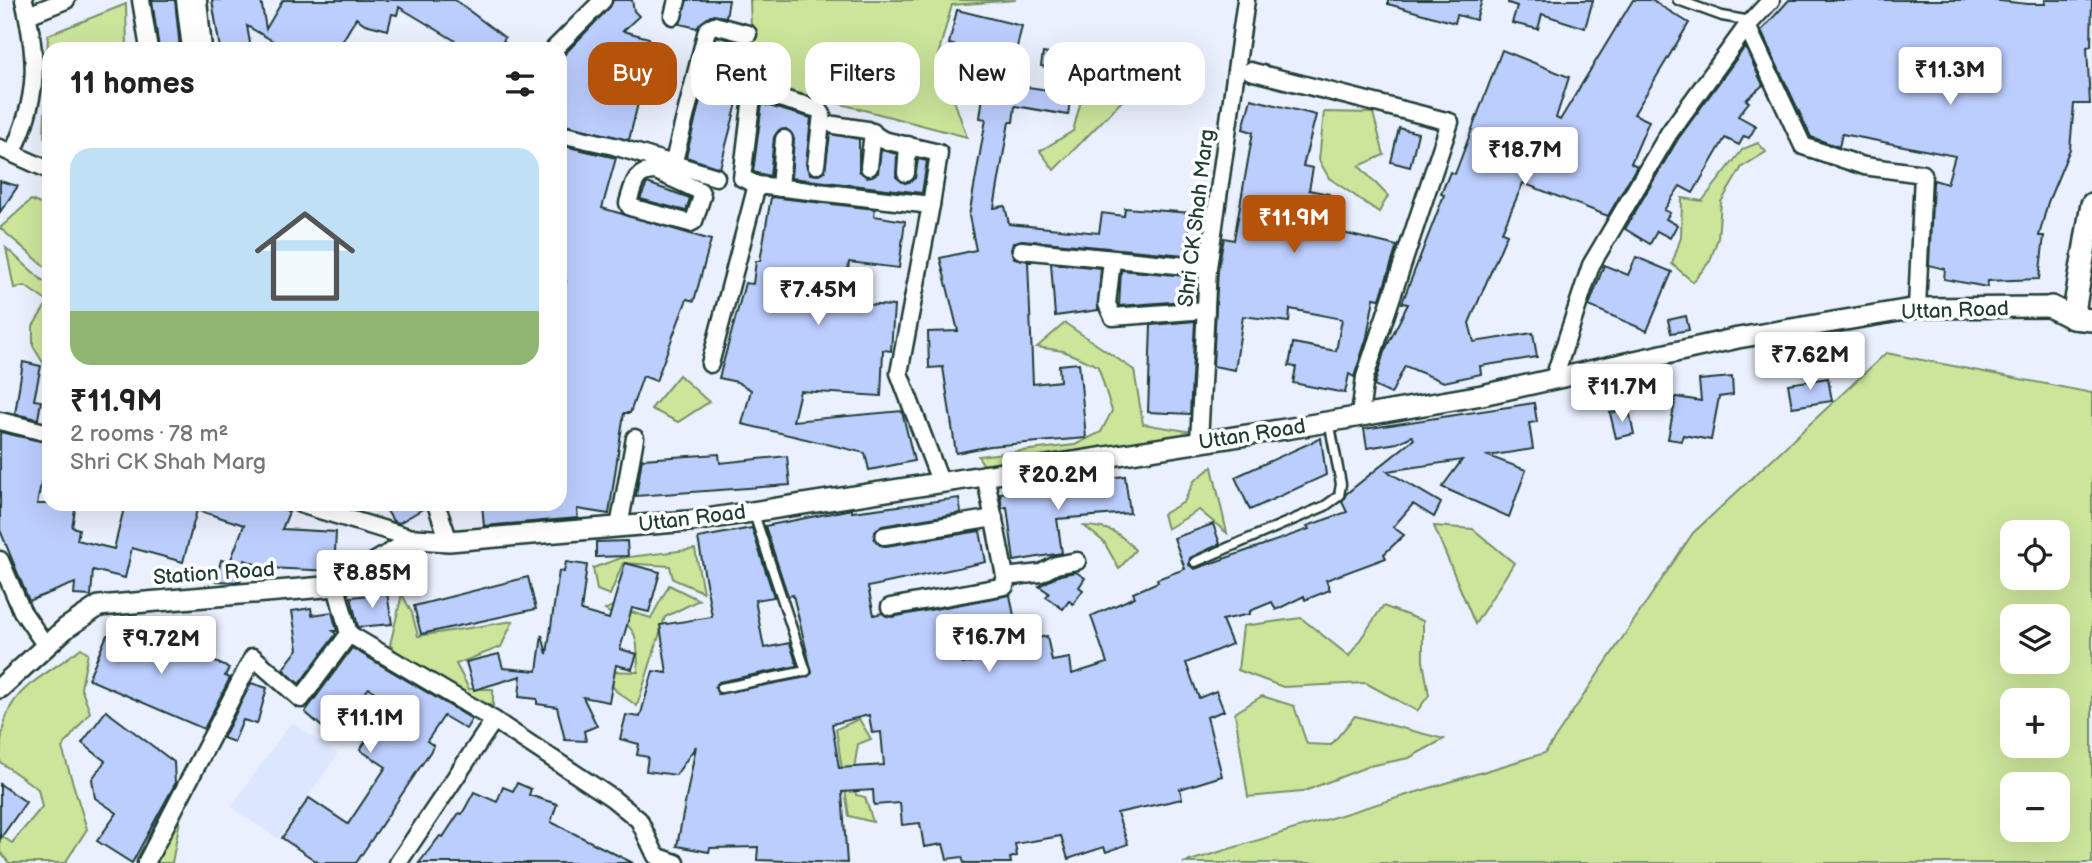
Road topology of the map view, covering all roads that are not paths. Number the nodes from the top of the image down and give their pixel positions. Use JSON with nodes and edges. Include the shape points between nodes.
{"nodes":[{"id":1,"x":66,"y":0,"type":"edge"},
{"id":2,"x":141,"y":0,"type":"edge"},
{"id":3,"x":185,"y":0,"type":"edge"},
{"id":4,"x":198,"y":0,"type":"edge"},
{"id":5,"x":603,"y":0,"type":"edge"},
{"id":6,"x":1247,"y":0,"type":"edge"},
{"id":7,"x":1678,"y":0,"type":"edge"},
{"id":8,"x":1771,"y":0,"type":"edge"},
{"id":9,"x":26,"y":7,"type":"edge"},
{"id":10,"x":1750,"y":24,"type":"junction"},
{"id":11,"x":748,"y":34,"type":"dead end"},
{"id":12,"x":148,"y":42,"type":"edge"},
{"id":13,"x":190,"y":42,"type":"edge"},
{"id":14,"x":202,"y":42,"type":"edge"},
{"id":15,"x":561,"y":42,"type":"edge"},
{"id":16,"x":1250,"y":71,"type":"dead end"},
{"id":17,"x":834,"y":125,"type":"dead end"},
{"id":18,"x":873,"y":132,"type":"junction"},
{"id":19,"x":567,"y":136,"type":"edge"},
{"id":20,"x":784,"y":139,"type":"dead end"},
{"id":21,"x":908,"y":145,"type":"junction"},
{"id":22,"x":7,"y":150,"type":"edge"},
{"id":23,"x":663,"y":165,"type":"junction"},
{"id":24,"x":816,"y":165,"type":"dead end"},
{"id":25,"x":42,"y":167,"type":"edge"},
{"id":26,"x":869,"y":167,"type":"dead end"},
{"id":27,"x":906,"y":173,"type":"dead end"},
{"id":28,"x":716,"y":177,"type":"dead end"},
{"id":29,"x":757,"y":185,"type":"junction"},
{"id":30,"x":779,"y":188,"type":"junction"},
{"id":31,"x":2092,"y":204,"type":"edge"},
{"id":32,"x":931,"y":205,"type":"junction"},
{"id":33,"x":2088,"y":238,"type":"edge"},
{"id":34,"x":1021,"y":250,"type":"dead end"},
{"id":35,"x":1112,"y":260,"type":"junction"},
{"id":36,"x":1208,"y":268,"type":"junction"},
{"id":37,"x":2051,"y":307,"type":"joint"},
{"id":38,"x":1917,"y":308,"type":"junction"},
{"id":39,"x":2083,"y":309,"type":"edge"},
{"id":40,"x":1206,"y":310,"type":"junction"},
{"id":41,"x":710,"y":364,"type":"dead end"},
{"id":42,"x":1554,"y":379,"type":"junction"},
{"id":43,"x":1360,"y":415,"type":"junction"},
{"id":44,"x":0,"y":421,"type":"edge"},
{"id":45,"x":1329,"y":421,"type":"junction"},
{"id":46,"x":42,"y":431,"type":"edge"},
{"id":47,"x":635,"y":439,"type":"dead end"},
{"id":48,"x":1199,"y":442,"type":"junction"},
{"id":49,"x":985,"y":474,"type":"junction"},
{"id":50,"x":940,"y":481,"type":"junction"},
{"id":51,"x":323,"y":511,"type":"edge"},
{"id":52,"x":438,"y":511,"type":"edge"},
{"id":53,"x":753,"y":511,"type":"junction"},
{"id":54,"x":994,"y":518,"type":"junction"},
{"id":55,"x":619,"y":527,"type":"junction"},
{"id":56,"x":884,"y":536,"type":"dead end"},
{"id":57,"x":415,"y":539,"type":"junction"},
{"id":58,"x":449,"y":541,"type":"junction"},
{"id":59,"x":0,"y":560,"type":"edge"},
{"id":60,"x":1077,"y":561,"type":"dead end"},
{"id":61,"x":1195,"y":562,"type":"dead end"},
{"id":62,"x":1005,"y":577,"type":"junction"},
{"id":63,"x":336,"y":586,"type":"junction"},
{"id":64,"x":890,"y":607,"type":"dead end"},
{"id":65,"x":349,"y":634,"type":"junction"},
{"id":66,"x":46,"y":646,"type":"junction"},
{"id":67,"x":0,"y":688,"type":"edge"},
{"id":68,"x":721,"y":688,"type":"dead end"},
{"id":69,"x":494,"y":720,"type":"junction"},
{"id":70,"x":146,"y":863,"type":"edge"},
{"id":71,"x":398,"y":863,"type":"edge"},
{"id":72,"x":677,"y":863,"type":"edge"}],
"edges":[{"from":1,"to":9,"type":"street"},
{"from":2,"to":12,"type":"street"},
{"from":3,"to":13,"type":"street"},
{"from":4,"to":14,"type":"street"},
{"from":5,"to":15,"type":"street"},
{"from":6,"to":36,"type":"street","name":"Shri CK Shah Marg"},
{"from":7,"to":10,"type":"lane"},
{"from":8,"to":10,"type":"street"},
{"from":9,"to":22,"type":"street","via":[[36,47],[34,86],[25,127]]},
{"from":10,"to":38,"type":"street","via":[[1803,146],[1864,166],[1923,174]]},
{"from":10,"to":42,"type":"street","via":[[1669,133],[1591,265]]},
{"from":11,"to":23,"type":"street","via":[[714,25],[707,30]]},
{"from":16,"to":43,"type":"street","via":[[1450,122],[1365,377]]},
{"from":17,"to":18,"type":"street"},
{"from":18,"to":21,"type":"street","via":[[883,140]]},
{"from":18,"to":26,"type":"street"},
{"from":19,"to":23,"type":"street","via":[[614,146]]},
{"from":20,"to":30,"type":"street"},
{"from":21,"to":27,"type":"street"},
{"from":21,"to":32,"type":"street","via":[[939,153]]},
{"from":22,"to":25,"type":"street"},
{"from":23,"to":23,"type":"street","via":[[636,176],[628,204],[690,223],[700,191]]},
{"from":23,"to":28,"type":"street"},
{"from":24,"to":29,"type":"street","via":[[822,114],[758,92],[752,97],[742,178]]},
{"from":29,"to":30,"type":"street"},
{"from":29,"to":41,"type":"street"},
{"from":30,"to":32,"type":"street"},
{"from":31,"to":33,"type":"main road","name":"Uttan Road"},
{"from":32,"to":50,"type":"street","via":[[899,373]]},
{"from":33,"to":39,"type":"main road","name":"Uttan Road"},
{"from":34,"to":35,"type":"street"},
{"from":35,"to":36,"type":"street"},
{"from":35,"to":40,"type":"street","via":[[1107,304],[1113,317]]},
{"from":36,"to":40,"type":"street","name":"Shri CK Shah Marg"},
{"from":37,"to":38,"type":"street","name":"Uttan Road"},
{"from":37,"to":39,"type":"main road","name":"Uttan Road"},
{"from":38,"to":42,"type":"street","name":"Uttan Road","via":[[1738,338]]},
{"from":40,"to":48,"type":"street","name":"Shri CK Shah Marg"},
{"from":42,"to":43,"type":"street","name":"Uttan Road","via":[[1482,396]]},
{"from":43,"to":45,"type":"street","name":"Uttan Road"},
{"from":44,"to":46,"type":"street"},
{"from":45,"to":48,"type":"street","name":"Uttan Road"},
{"from":45,"to":61,"type":"lane","via":[[1341,484],[1339,496]]},
{"from":47,"to":55,"type":"street"},
{"from":48,"to":49,"type":"street","name":"Uttan Road"},
{"from":49,"to":50,"type":"street","name":"Uttan Road"},
{"from":49,"to":54,"type":"street"},
{"from":50,"to":53,"type":"street","name":"Uttan Road"},
{"from":51,"to":57,"type":"street"},
{"from":52,"to":58,"type":"street"},
{"from":53,"to":55,"type":"street","name":"Uttan Road"},
{"from":53,"to":68,"type":"lane","via":[[806,671]]},
{"from":54,"to":56,"type":"street"},
{"from":54,"to":62,"type":"street"},
{"from":55,"to":58,"type":"street","name":"Uttan Road"},
{"from":57,"to":58,"type":"street"},
{"from":57,"to":63,"type":"street","name":"Station Road"},
{"from":59,"to":66,"type":"street","via":[[22,611]]},
{"from":60,"to":62,"type":"street","via":[[1041,573]]},
{"from":62,"to":64,"type":"street","via":[[1004,586]]},
{"from":63,"to":65,"type":"street"},
{"from":63,"to":66,"type":"street","name":"Station Road","via":[[99,606]]},
{"from":65,"to":69,"type":"street"},
{"from":65,"to":70,"type":"street","via":[[301,699],[253,657]]},
{"from":66,"to":67,"type":"street","name":"Station Road"},
{"from":69,"to":71,"type":"street"},
{"from":69,"to":72,"type":"street","via":[[612,798],[639,820],[656,856]]}]}
